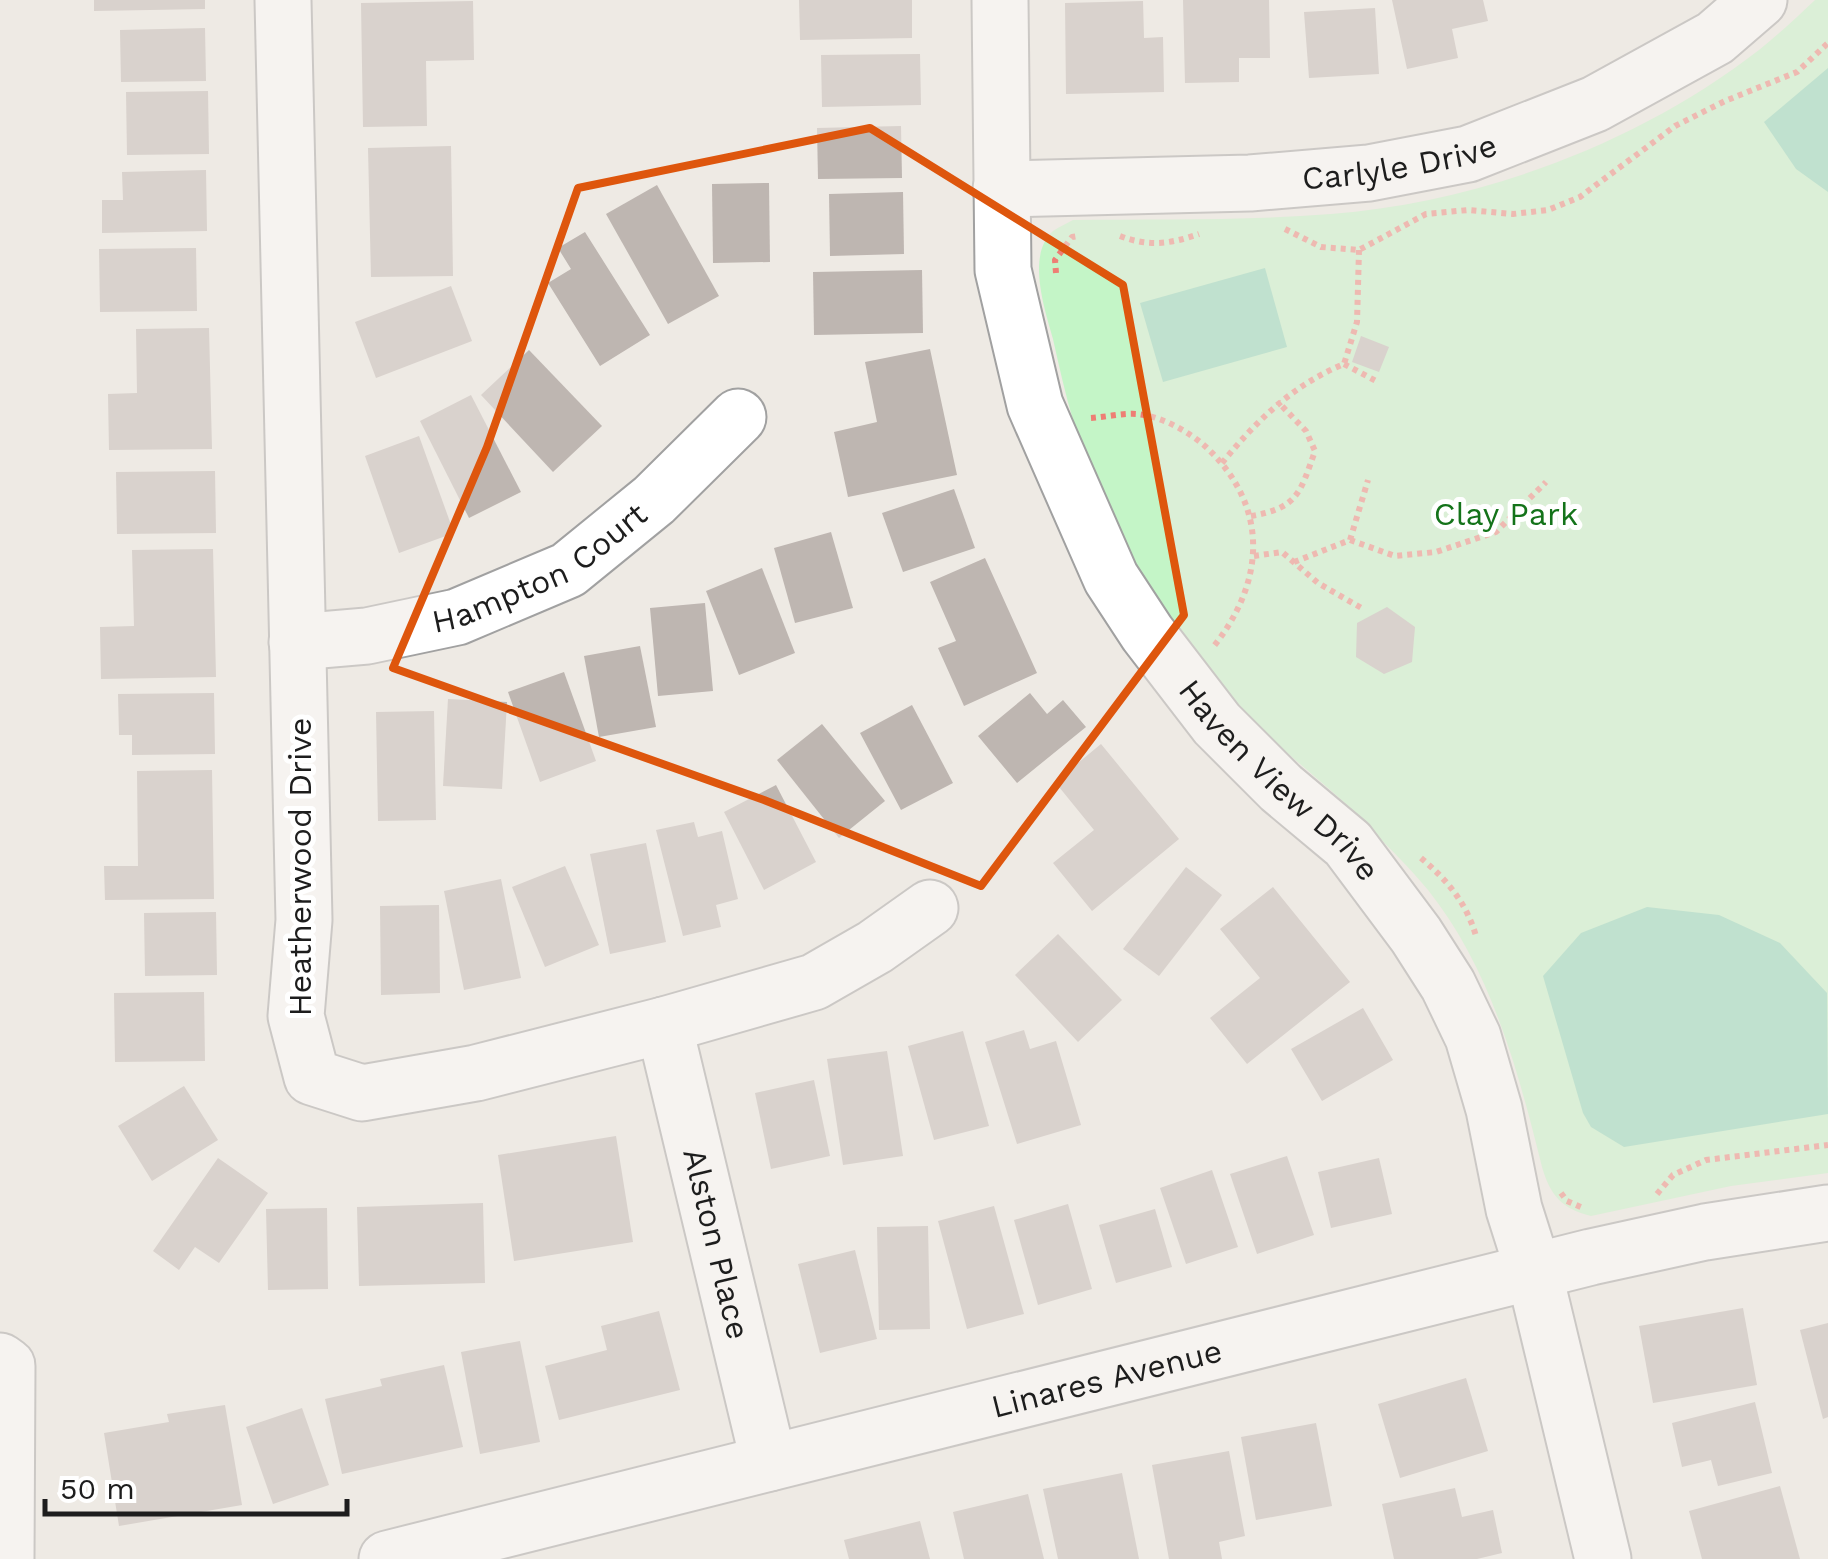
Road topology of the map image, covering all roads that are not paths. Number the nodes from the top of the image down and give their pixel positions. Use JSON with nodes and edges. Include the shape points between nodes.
{"nodes":[{"id":1,"x":283,"y":0,"type":"edge"},
{"id":2,"x":1000,"y":0,"type":"edge"},
{"id":3,"x":1759,"y":0,"type":"edge"},
{"id":4,"x":1000,"y":189,"type":"junction"},
{"id":5,"x":738,"y":416,"type":"dead end"},
{"id":6,"x":297,"y":642,"type":"junction"},
{"id":7,"x":930,"y":908,"type":"dead end"},
{"id":8,"x":664,"y":1024,"type":"junction"},
{"id":9,"x":1828,"y":1213,"type":"edge"},
{"id":10,"x":1534,"y":1272,"type":"junction"},
{"id":11,"x":0,"y":1361,"type":"edge"},
{"id":12,"x":769,"y":1462,"type":"junction"},
{"id":13,"x":3,"y":1483,"type":"edge"},
{"id":14,"x":6,"y":1559,"type":"edge"},
{"id":15,"x":387,"y":1559,"type":"edge"},
{"id":16,"x":1604,"y":1559,"type":"edge"}],
"edges":[{"from":1,"to":6,"type":"street","name":"Heatherwood Drive"},
{"from":2,"to":4,"type":"street","name":"Haven View Drive"},
{"from":3,"to":4,"type":"street","name":"Carlyle Drive","via":[[1715,38],[1595,104],[1468,154],[1369,173],[1250,183]]},
{"from":4,"to":10,"type":"street","name":"Haven View Drive","via":[[1002,270],[1034,405],[1111,578],[1217,724],[1348,844],[1448,985],[1473,1037]]},
{"from":5,"to":6,"type":"street","name":"Hampton Court","via":[[654,500],[568,570],[457,616],[367,636]]},
{"from":6,"to":8,"type":"street","name":"Heatherwood Drive","via":[[304,920],[296,1016],[312,1077],[362,1093],[476,1073]]},
{"from":7,"to":8,"type":"street","name":"Heatherwood Drive","via":[[814,982]]},
{"from":8,"to":12,"type":"street","name":"Alston Place"},
{"from":9,"to":10,"type":"street","name":"Linares Avenue","via":[[1705,1232]]},
{"from":10,"to":12,"type":"street","name":"Linares Avenue"},
{"from":10,"to":16,"type":"street","name":"Haven View Drive"},
{"from":11,"to":13,"type":"street","via":[[8,1366]]},
{"from":12,"to":15,"type":"street","name":"Linares Avenue"},
{"from":13,"to":14,"type":"street"}]}
